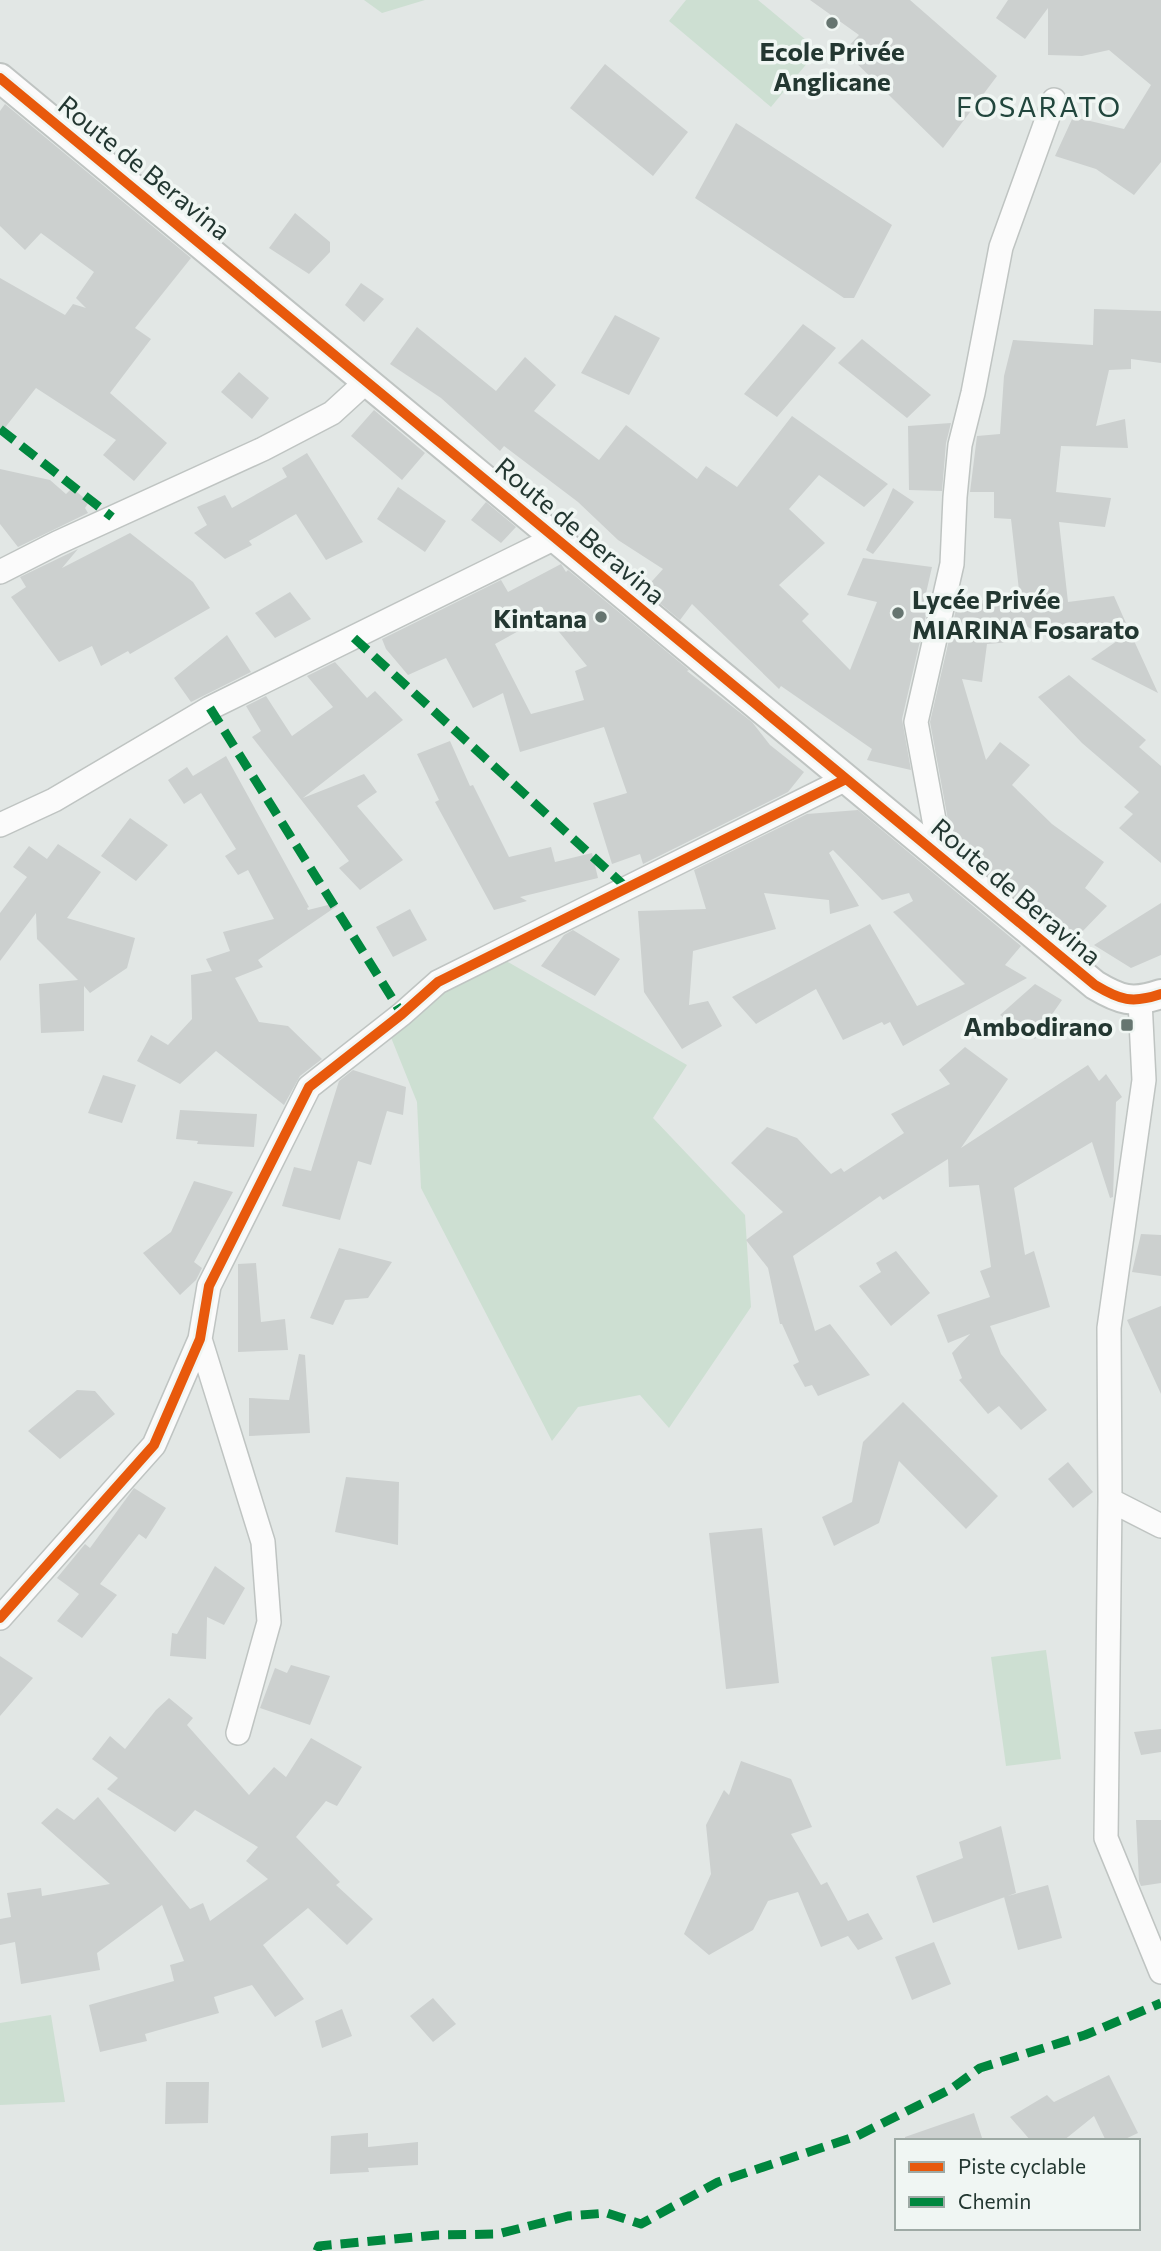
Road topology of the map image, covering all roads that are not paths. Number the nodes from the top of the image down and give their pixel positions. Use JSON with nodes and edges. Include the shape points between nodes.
{"nodes":[{"id":1,"x":0,"y":78,"type":"edge"},
{"id":2,"x":1054,"y":100,"type":"dead end"},
{"id":3,"x":367,"y":382,"type":"junction"},
{"id":4,"x":555,"y":538,"type":"junction"},
{"id":5,"x":0,"y":572,"type":"edge"},
{"id":6,"x":846,"y":779,"type":"junction"},
{"id":7,"x":0,"y":825,"type":"edge"},
{"id":8,"x":941,"y":858,"type":"junction"},
{"id":9,"x":1151,"y":997,"type":"edge"},
{"id":10,"x":1151,"y":1037,"type":"edge"},
{"id":11,"x":200,"y":1339,"type":"junction"},
{"id":12,"x":1110,"y":1500,"type":"junction"},
{"id":13,"x":1161,"y":1525,"type":"edge"},
{"id":14,"x":0,"y":1618,"type":"edge"},
{"id":15,"x":238,"y":1733,"type":"dead end"},
{"id":16,"x":1161,"y":1972,"type":"edge"}],
"edges":[{"from":1,"to":3,"type":"street","name":"Route de Beravina"},
{"from":2,"to":8,"type":"street","via":[[1001,247],[960,445],[952,564],[916,722]]},
{"from":3,"to":4,"type":"street","name":"Route de Beravina"},
{"from":3,"to":5,"type":"street","via":[[332,413],[263,449]]},
{"from":4,"to":6,"type":"street","name":"Route de Beravina"},
{"from":4,"to":7,"type":"street","via":[[210,708],[54,800]]},
{"from":6,"to":8,"type":"street","name":"Route de Beravina"},
{"from":6,"to":11,"type":"street","via":[[438,982],[309,1087],[209,1286]]},
{"from":8,"to":9,"type":"street","name":"Route de Beravina","via":[[1095,985],[1115,997]]},
{"from":9,"to":10,"type":"street"},
{"from":10,"to":12,"type":"street","via":[[1109,1328]]},
{"from":11,"to":14,"type":"street","via":[[154,1446]]},
{"from":11,"to":15,"type":"street","via":[[263,1542],[269,1622]]},
{"from":12,"to":13,"type":"street"},
{"from":12,"to":16,"type":"street","via":[[1105,1838]]}]}
